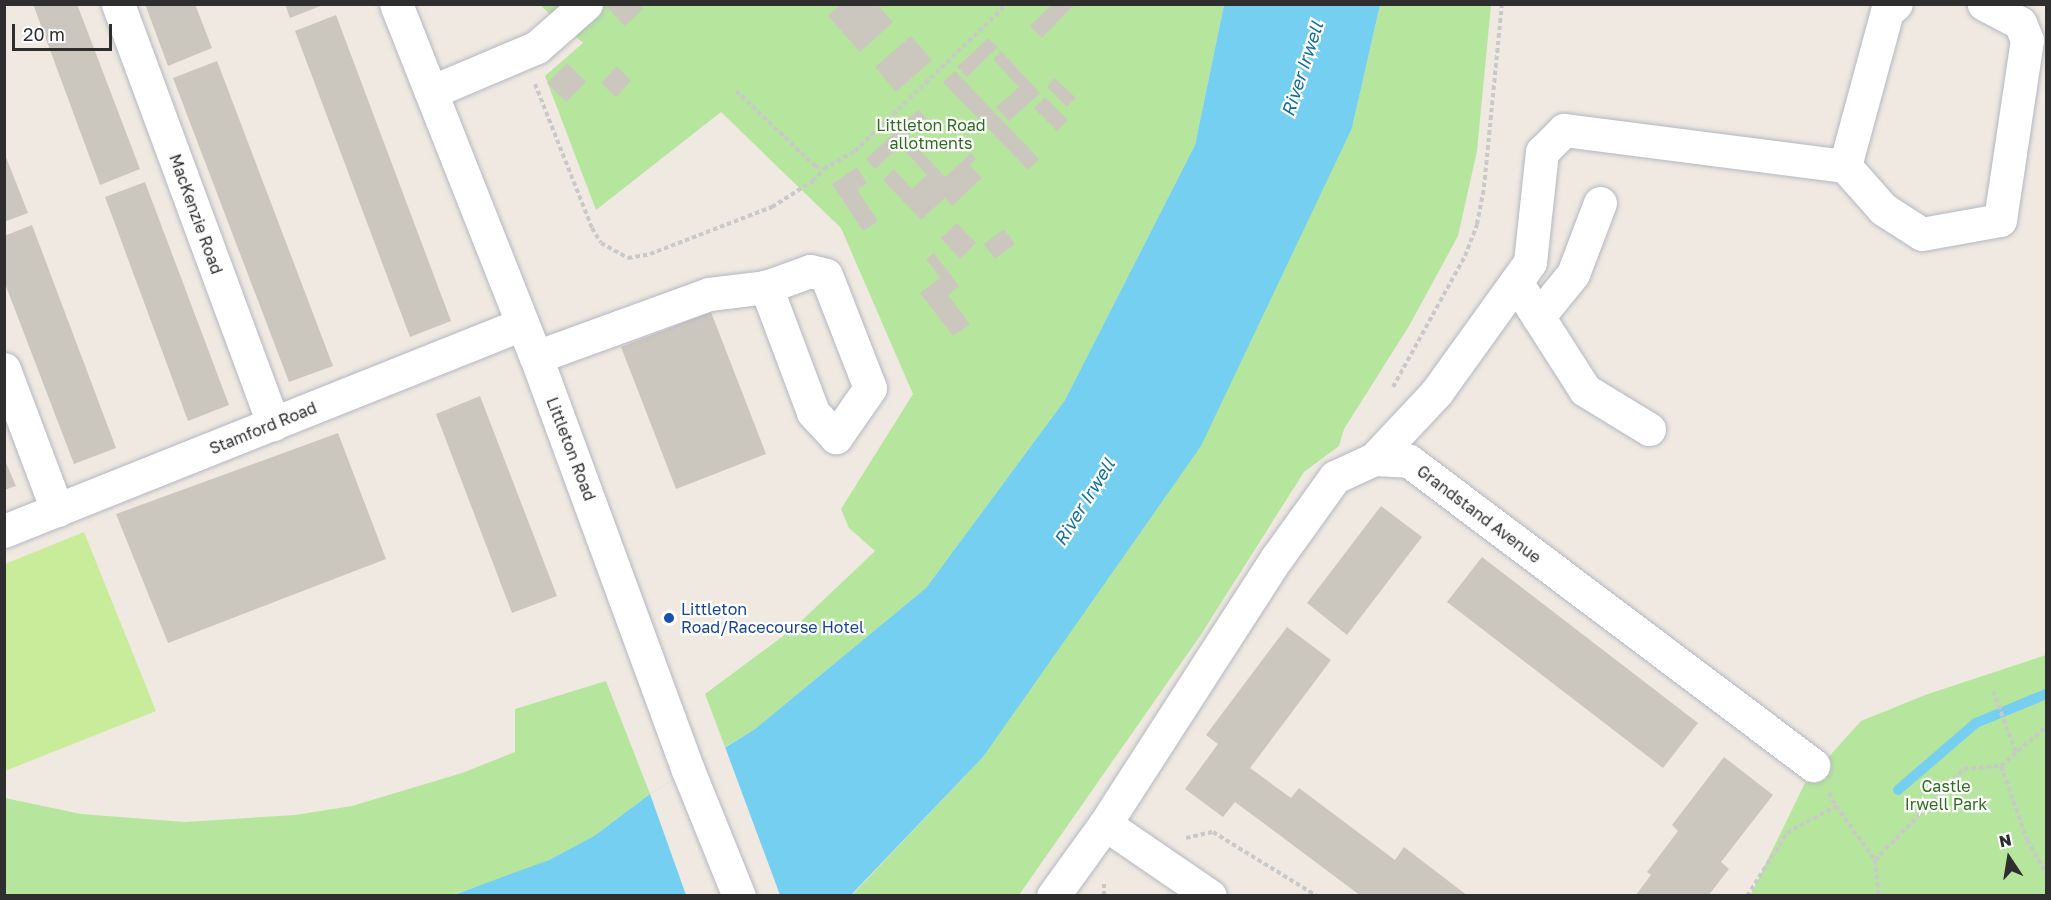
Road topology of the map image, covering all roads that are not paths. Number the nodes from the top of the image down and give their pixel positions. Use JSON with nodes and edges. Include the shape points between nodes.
{"nodes":[{"id":1,"x":118,"y":4,"type":"edge"},
{"id":2,"x":396,"y":4,"type":"edge"},
{"id":3,"x":586,"y":4,"type":"edge"},
{"id":4,"x":1896,"y":4,"type":"edge"},
{"id":5,"x":1984,"y":4,"type":"edge"},
{"id":6,"x":431,"y":92,"type":"junction"},
{"id":7,"x":1845,"y":166,"type":"junction"},
{"id":8,"x":1600,"y":203,"type":"dead end"},
{"id":9,"x":1516,"y":282,"type":"junction"},
{"id":10,"x":766,"y":287,"type":"dead end"},
{"id":11,"x":1538,"y":317,"type":"junction"},
{"id":12,"x":522,"y":324,"type":"junction"},
{"id":13,"x":536,"y":357,"type":"junction"},
{"id":14,"x":4,"y":369,"type":"edge"},
{"id":15,"x":273,"y":424,"type":"junction"},
{"id":16,"x":1649,"y":429,"type":"dead end"},
{"id":17,"x":1374,"y":459,"type":"junction"},
{"id":18,"x":57,"y":510,"type":"junction"},
{"id":19,"x":4,"y":531,"type":"edge"},
{"id":20,"x":1813,"y":765,"type":"dead end"},
{"id":21,"x":1105,"y":824,"type":"junction"},
{"id":22,"x":739,"y":896,"type":"edge"},
{"id":23,"x":1053,"y":896,"type":"edge"},
{"id":24,"x":1210,"y":896,"type":"edge"}],
"edges":[{"from":1,"to":15,"type":"street","name":"MacKenzie Road"},
{"from":2,"to":6,"type":"street","name":"Littleton Road"},
{"from":3,"to":6,"type":"street","via":[[550,39]]},
{"from":4,"to":7,"type":"street","via":[[1887,11]]},
{"from":5,"to":7,"type":"street","via":[[2020,23],[2027,40],[2000,220],[1922,234],[1882,209]]},
{"from":6,"to":12,"type":"street","name":"Littleton Road"},
{"from":7,"to":9,"type":"street","via":[[1563,130],[1542,152],[1530,262]]},
{"from":8,"to":11,"type":"street","via":[[1573,274]]},
{"from":9,"to":11,"type":"street"},
{"from":9,"to":17,"type":"street","via":[[1436,393]]},
{"from":10,"to":13,"type":"street","via":[[709,294]]},
{"from":11,"to":16,"type":"street","via":[[1585,390]]},
{"from":12,"to":13,"type":"street","name":"Littleton Road"},
{"from":12,"to":15,"type":"street","name":"Stamford Road"},
{"from":13,"to":22,"type":"street","name":"Littleton Road","via":[[688,770]]},
{"from":14,"to":18,"type":"street"},
{"from":15,"to":18,"type":"street","name":"Stamford Road"},
{"from":17,"to":20,"type":"street","name":"Grandstand Avenue","via":[[1409,461]]},
{"from":17,"to":21,"type":"street","name":"Grandstand Avenue","via":[[1335,477],[1276,559]]},
{"from":18,"to":19,"type":"street","name":"Stamford Road"},
{"from":21,"to":23,"type":"street","name":"Grandstand Avenue"},
{"from":21,"to":24,"type":"street"}]}
